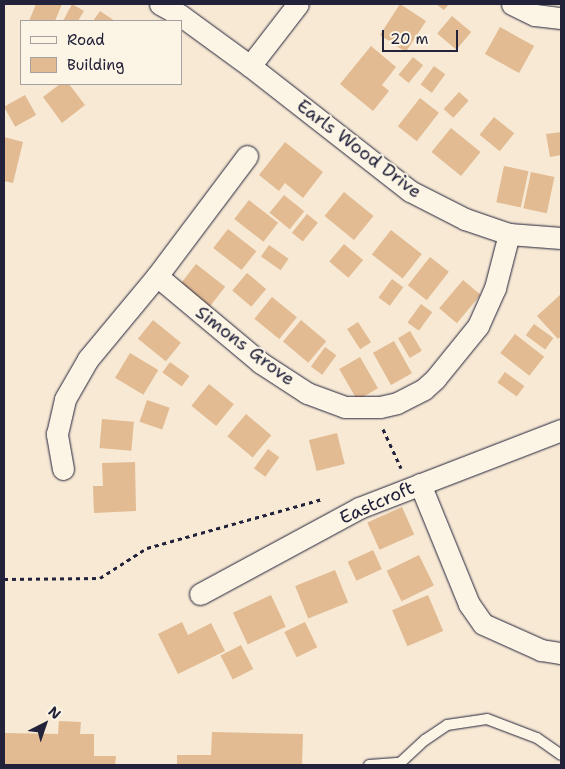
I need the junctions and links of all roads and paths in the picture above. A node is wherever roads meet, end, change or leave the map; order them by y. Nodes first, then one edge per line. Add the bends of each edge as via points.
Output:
1 (160, 4) edge
2 (298, 4) edge
3 (512, 4) edge
4 (561, 18) edge
5 (250, 66) junction
6 (247, 156) dead end
7 (509, 234) junction
8 (561, 238) edge
9 (157, 276) junction
10 (373, 408) junction
11 (561, 430) edge
12 (63, 469) dead end
13 (393, 474) dead end
14 (420, 484) junction
15 (329, 497) dead end
16 (4, 579) edge
17 (200, 594) dead end
18 (561, 653) edge
19 (561, 755) edge
20 (369, 765) edge

1 - 5 street, Earls Wood Drive
2 - 5 street
3 - 4 street via 535,15
5 - 7 street, Earls Wood Drive via 410,191 465,219
6 - 9 street
7 - 8 street, Earls Wood Drive
7 - 10 street, Simons Grove via 495,288 478,326 424,389 397,403
9 - 10 street, Simons Grove via 261,363 307,392 344,407
9 - 12 street via 88,359 65,399 57,434
10 - 13 path via 402,470
11 - 14 street, Eastcroft
14 - 17 street, Eastcroft via 359,508
14 - 18 street via 469,604 483,624 541,650
15 - 16 path via 147,548 100,578
19 - 20 lane via 537,738 487,719 447,725 400,763

